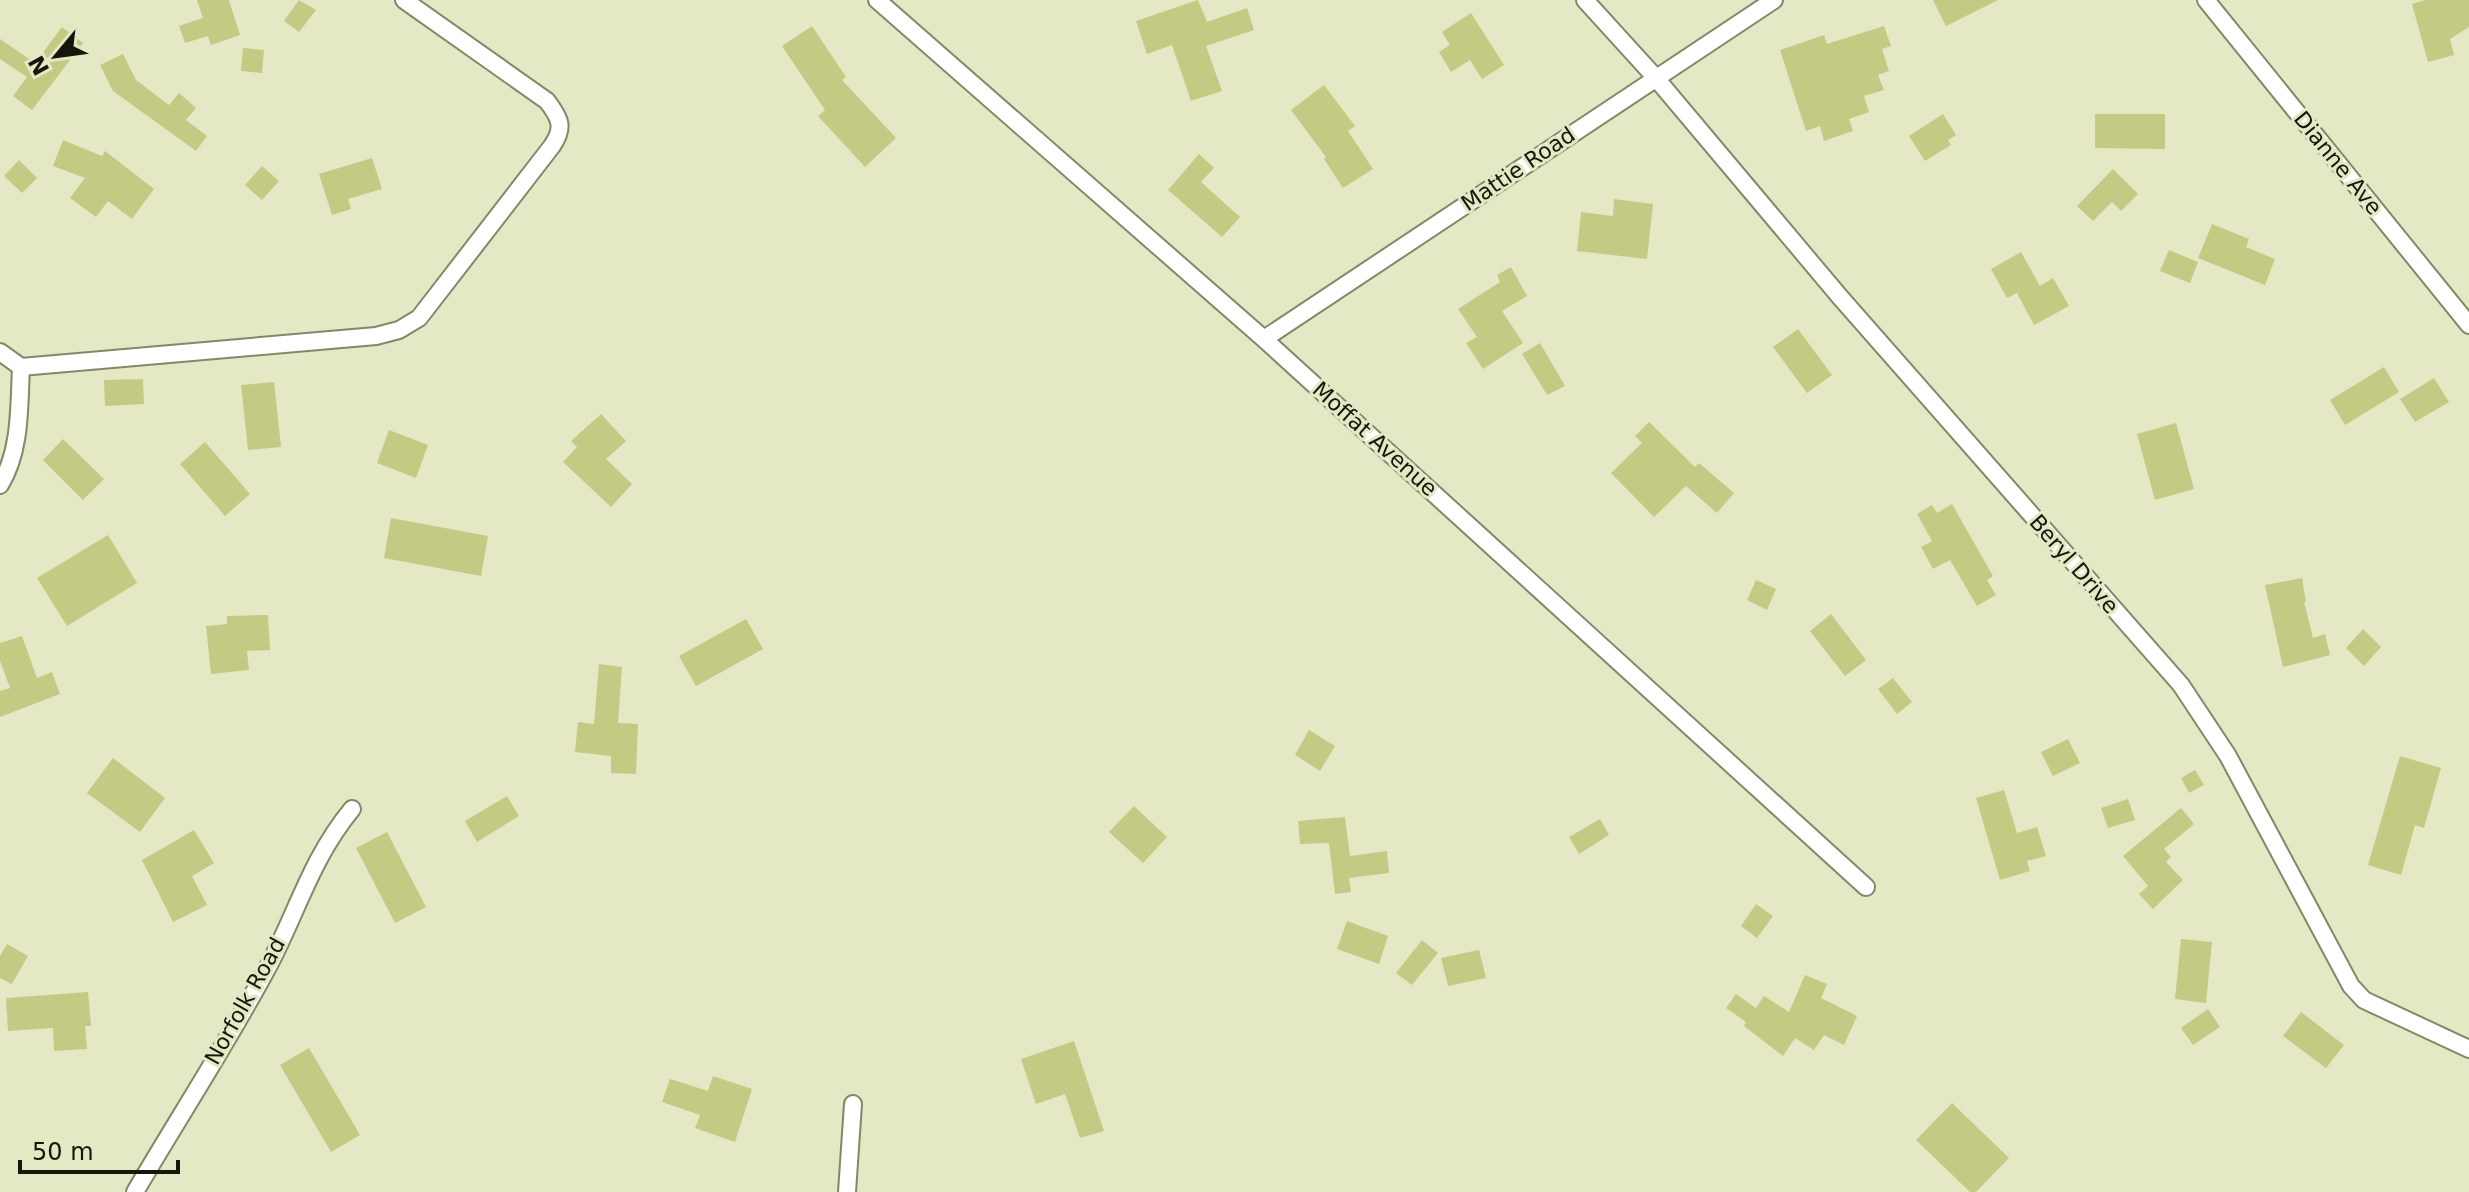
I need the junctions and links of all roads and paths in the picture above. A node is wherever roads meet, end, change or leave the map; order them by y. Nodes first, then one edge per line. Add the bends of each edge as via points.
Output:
1 (404, 0) edge
2 (877, 0) edge
3 (1585, 0) edge
4 (1774, 0) edge
5 (2206, 0) edge
6 (1655, 77) junction
7 (2469, 325) edge
8 (1264, 339) junction
9 (0, 352) edge
10 (21, 367) junction
11 (0, 485) edge
12 (352, 809) dead end
13 (1866, 887) dead end
14 (2469, 1049) edge
15 (853, 1104) dead end
16 (135, 1192) edge
17 (847, 1192) edge

1 - 10 street via 547,101 561,127 552,146 419,318 376,336
2 - 8 street, Moffat Avenue
3 - 6 street, Beryl Drive
4 - 6 street, Mattie Road
5 - 7 street, Dianne Ave
6 - 8 street, Mattie Road
6 - 14 street, Beryl Drive via 1840,297 2181,685 2228,756 2351,986 2364,1000
8 - 13 street, Moffat Avenue
9 - 10 street
10 - 11 street via 19,425 9,470
12 - 16 street, Norfolk Road via 316,861 269,965
15 - 17 street

